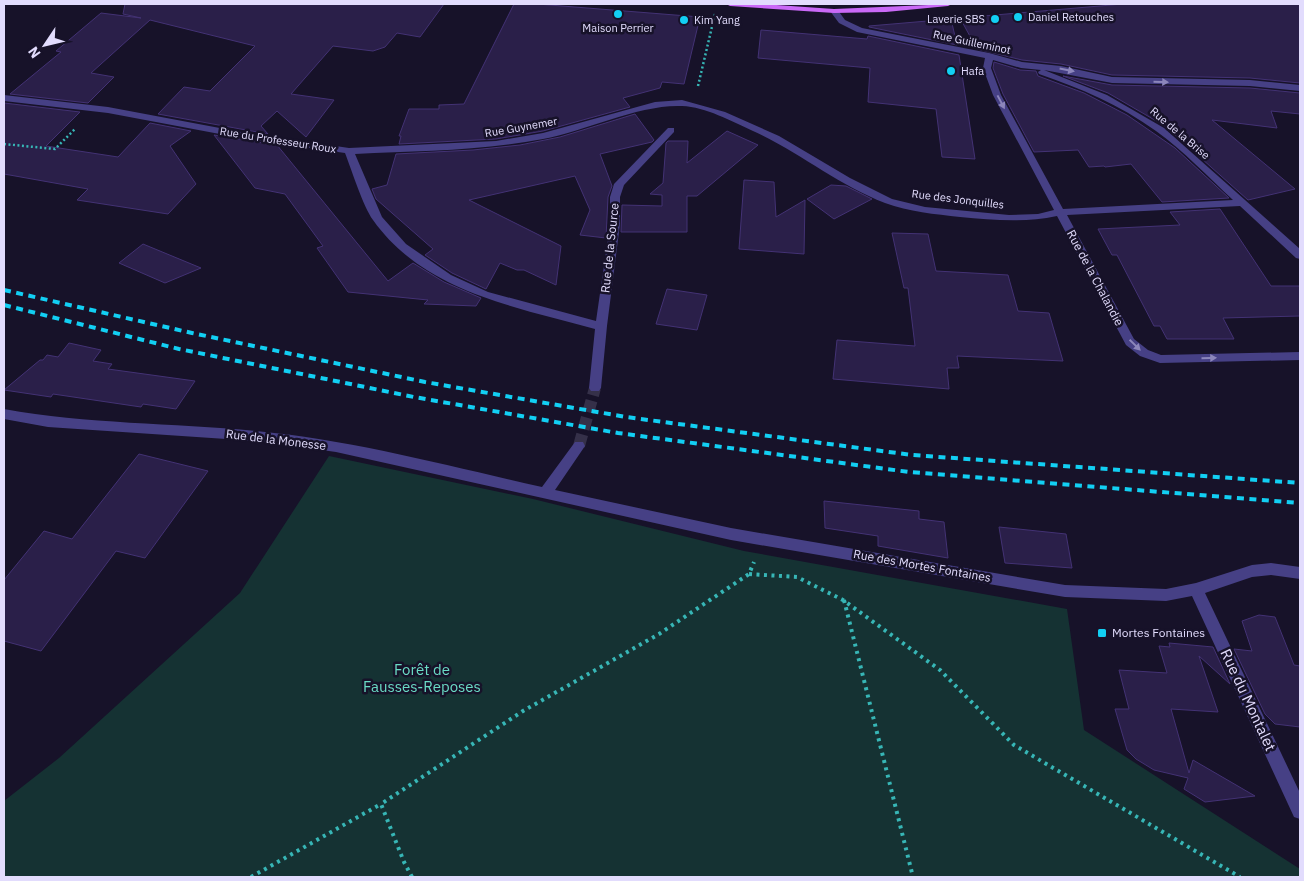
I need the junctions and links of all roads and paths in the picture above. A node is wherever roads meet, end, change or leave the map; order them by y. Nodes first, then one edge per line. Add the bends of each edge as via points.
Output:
1 (730, 4) edge
2 (948, 4) edge
3 (834, 11) junction
4 (715, 13) dead end
5 (989, 56) junction
6 (1021, 65) junction
7 (1112, 80) junction
8 (1300, 88) edge
9 (1097, 92) junction
10 (4, 98) edge
11 (694, 104) junction
12 (671, 130) dead end
13 (71, 133) dead end
14 (4, 144) edge
15 (349, 151) junction
16 (1242, 203) junction
17 (1060, 212) junction
18 (1300, 255) edge
19 (601, 326) junction
20 (1300, 356) edge
21 (595, 388) tunnel mouth
22 (4, 414) edge
23 (579, 446) tunnel mouth
24 (545, 493) junction
25 (731, 534) junction
26 (749, 574) junction
27 (1300, 574) edge
28 (1196, 589) junction
29 (843, 600) junction
30 (381, 804) junction
31 (1300, 811) edge
32 (251, 877) edge
33 (412, 877) edge
34 (913, 877) edge
35 (1240, 877) edge

1 - 3 main road
2 - 3 main road
3 - 5 street, Rue Guilleminot via 846,26
4 - 11 path
5 - 6 street, Rue Guilleminot
5 -> 17 street, Rue de la Chalandie via 987,68 997,95
6 -> 7 street, Rue Guilleminot via 1061,69
6 - 9 street, Rue de la Brise
7 -> 8 street, Rue Guilleminot via 1250,83
7 - 9 street
9 - 16 street, Rue de la Brise via 1161,130
10 - 15 street, Rue du Professeur Roux via 93,109 241,136
11 - 15 street, Rue Guynemer via 655,105 544,136 496,144
11 - 17 street, Rue des Jonquilles via 776,138 846,180 889,201 926,210 1009,218
12 - 19 street, Rue de la Source via 619,184
13 - 14 path via 55,150
15 - 19 street, Rue du Professeur Roux via 377,218 402,246 447,278 485,295
16 - 17 street, Rue des Jonquilles
16 - 18 street, Rue de la Brise
17 -> 20 street, Rue de la Chalandie via 1130,342 1144,353 1160,359
19 - 21 street, Rue de la Source
22 - 24 street, Rue de la Monesse via 48,422 257,436 336,447
23 - 24 street
24 - 25 street, Rue des Mortes Fontaines
25 - 26 path via 755,558
25 - 28 street, Rue des Mortes Fontaines via 1065,591 1166,595
26 - 29 path via 797,577
26 - 30 path via 659,634 523,711
27 - 28 street, Rue des Mortes Fontaines via 1271,569 1252,571
28 - 31 street, Rue du Montalet
29 - 34 path
29 - 35 path via 940,670 1014,746
30 - 32 path
30 - 33 path

